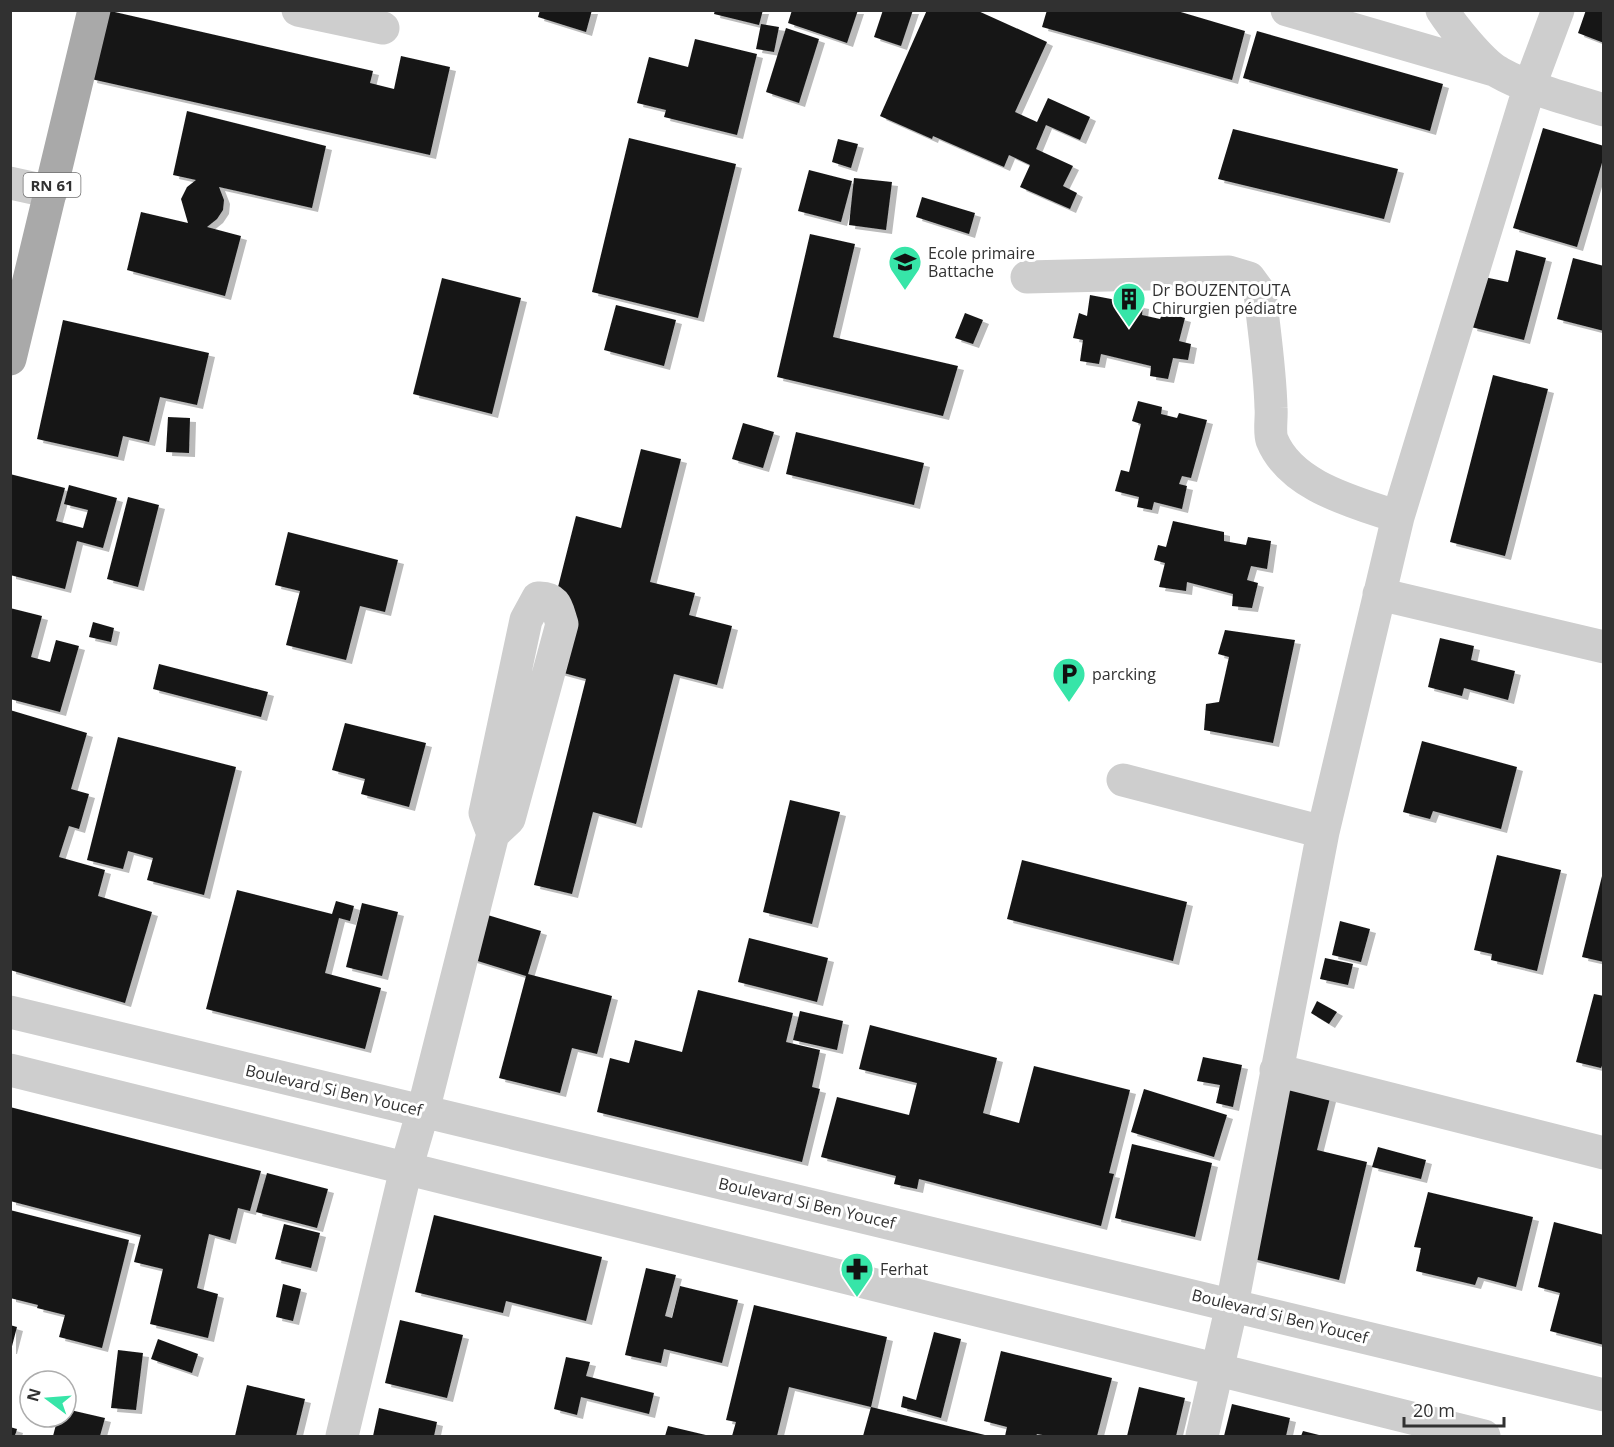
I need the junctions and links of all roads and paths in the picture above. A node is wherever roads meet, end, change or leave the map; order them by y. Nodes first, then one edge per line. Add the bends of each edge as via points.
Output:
1 (94, 10) edge
2 (298, 10) edge
3 (1287, 10) edge
4 (1442, 10) edge
5 (1558, 10) edge
6 (383, 28) dead end
7 (1497, 71) junction
8 (1530, 85) junction
9 (1604, 110) edge
10 (10, 183) edge
11 (51, 192) junction
12 (1027, 278) dead end
13 (10, 359) edge
14 (1398, 517) junction
15 (1379, 594) junction
16 (1604, 647) edge
17 (1123, 780) dead end
18 (1323, 832) junction
19 (493, 834) junction
20 (10, 1012) edge
21 (10, 1070) edge
22 (1276, 1070) junction
23 (423, 1111) junction
24 (1604, 1153) edge
25 (406, 1169) junction
26 (1232, 1305) junction
27 (1217, 1371) junction
28 (1604, 1395) edge
29 (342, 1437) edge
30 (1202, 1437) edge
31 (1484, 1437) edge

1 - 11 main road, RN 61
2 - 6 street
3 - 7 street
4 - 7 street via 1456,31
5 - 8 street
7 - 8 street
8 - 9 street
8 - 14 street
10 - 11 street
11 - 13 main road, RN 61
12 - 14 street via 1229,272 1250,278 1260,293 1272,439 1287,463 1307,480 1332,495
14 - 15 street
15 - 16 street
15 - 18 street
17 - 18 street
18 - 22 street
19 - 19 street via 509,819 562,624 555,603 547,598 538,598 526,620 485,813
19 - 23 street
20 - 23 street, Boulevard Si Ben Youcef
21 - 25 street
22 - 24 street
22 - 26 street
23 - 25 street
23 - 26 street, Boulevard Si Ben Youcef
25 - 27 street
25 - 29 street
26 - 27 street
26 - 28 street, Boulevard Si Ben Youcef
27 - 30 street
27 - 31 street

